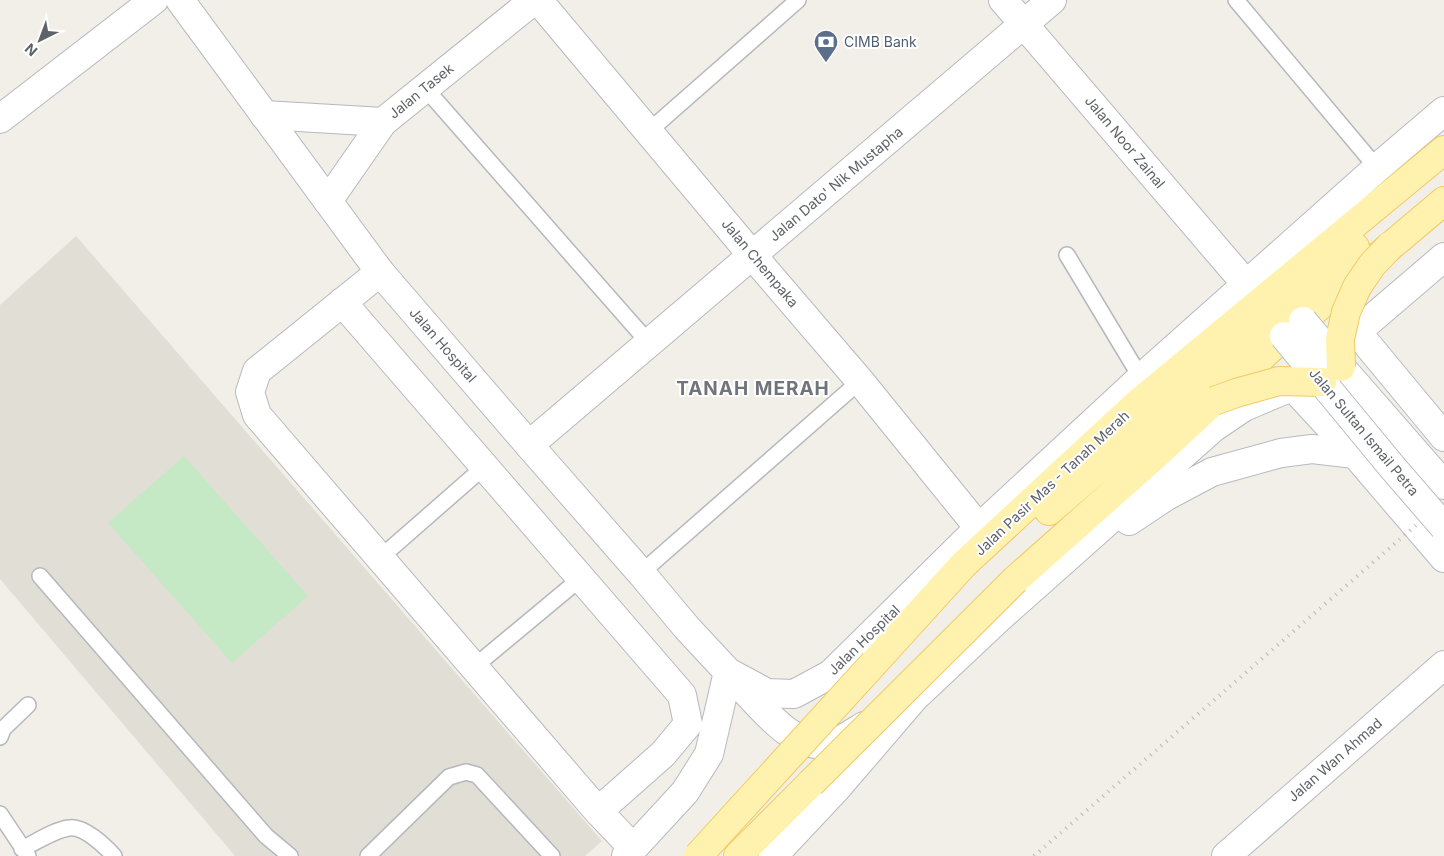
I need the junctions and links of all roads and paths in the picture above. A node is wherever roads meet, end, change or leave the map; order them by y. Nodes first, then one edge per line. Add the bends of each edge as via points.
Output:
1 (154, 0) edge
2 (180, 0) edge
3 (534, 0) edge
4 (538, 0) edge
5 (798, 0) edge
6 (1003, 0) edge
7 (1052, 0) edge
8 (1236, 0) edge
9 (1024, 24) junction
10 (425, 88) junction
11 (1444, 111) edge
12 (264, 114) junction
13 (0, 120) edge
14 (383, 122) junction
15 (649, 131) junction
16 (1444, 150) edge
17 (1377, 168) junction
18 (1444, 170) edge
19 (328, 201) junction
20 (1444, 201) edge
21 (1391, 245) junction
22 (752, 255) junction
23 (1067, 255) dead end
24 (1444, 257) edge
25 (380, 272) junction
26 (1246, 284) junction
27 (342, 302) junction
28 (1291, 326) junction
29 (1357, 332) junction
30 (649, 343) junction
31 (1331, 374) junction
32 (1141, 378) junction
33 (860, 381) junction
34 (1293, 387) junction
35 (1214, 402) junction
36 (1444, 437) edge
37 (529, 445) junction
38 (1355, 454) junction
39 (484, 466) junction
40 (1444, 485) edge
41 (1444, 527) edge
42 (979, 528) junction
43 (380, 558) junction
44 (1444, 558) edge
45 (641, 573) junction
46 (40, 576) dead end
47 (581, 578) junction
48 (922, 610) junction
49 (1444, 665) edge
50 (474, 667) junction
51 (728, 672) junction
52 (915, 697) junction
53 (28, 706) dead end
54 (0, 737) edge
55 (836, 789) junction
56 (598, 810) junction
57 (0, 814) edge
58 (25, 852) edge
59 (629, 852) edge
60 (114, 856) edge
61 (290, 856) edge
62 (368, 856) edge
63 (552, 856) edge
64 (698, 856) edge
65 (738, 856) edge
66 (773, 856) edge
67 (1226, 856) edge

1 - 13 street
2 - 12 street, Jalan Hospital
3 - 10 street, Jalan Tasek
4 - 15 street, Jalan Chempaka
5 - 15 lane
6 - 9 street, Jalan Noor Zainal
7 - 9 street, Jalan Dato' Nik Mustapha
8 - 17 lane
9 - 22 street, Jalan Dato' Nik Mustapha
9 - 26 street, Jalan Noor Zainal
10 - 14 street, Jalan Tasek
10 - 30 lane
11 - 17 street, Jalan Hospital
12 - 14 street
12 - 19 street, Jalan Hospital
14 - 19 street, Jalan Tasek
15 - 22 street, Jalan Chempaka
16 - 48 main road, Jalan Pasir Mas - Tanah Merah via 1138,403 964,564
17 - 26 street, Jalan Hospital
18 - 28 main road via 1300,295 1292,304
19 - 25 street, Jalan Hospital
20 - 21 main road
21 - 28 main road, bridge
21 - 31 main road, bridge via 1357,288 1346,312
22 - 30 street, Jalan Dato' Nik Mustapha
22 - 33 street, Jalan Chempaka
23 - 32 lane
24 - 29 street
25 - 27 street
25 - 37 street, Jalan Hospital
26 - 32 street, Jalan Hospital
27 - 39 street
27 - 43 street via 257,371 250,392 257,415
28 - 31 street, Jalan Sultan Ismail Petra, bridge
28 - 35 main road, bridge
28 - 48 main road via 1271,322 1264,326 978,574
29 - 34 street
29 - 36 street
30 - 37 street, Jalan Dato' Nik Mustapha
31 - 35 main road, bridge via 1279,381
31 - 40 street, Jalan Sultan Ismail Petra
31 - 41 street, Jalan Sultan Ismail Petra, bridge via 1393,468
32 - 42 street, Jalan Hospital
33 - 42 street, Jalan Chempaka
33 - 45 lane
34 - 38 street
34 - 52 street via 1244,407 1214,428 999,618
35 - 65 main road, bridge via 1015,580
37 - 45 street, Jalan Hospital
38 - 44 street
38 - 55 street via 1312,449 1281,453 1212,472 1165,496 1118,529
39 - 43 lane
39 - 47 street
42 - 51 street, Jalan Hospital via 831,674 794,694 767,692
43 - 50 street
45 - 51 street, Jalan Hospital
46 - 61 lane via 266,836
47 - 50 lane
47 - 56 street via 682,695 688,724 663,754
48 - 64 main road, Jalan Pasir Mas - Tanah Merah, bridge
49 - 67 street, Jalan Wan Ahmad
50 - 56 street
51 - 52 street via 781,728 794,737 819,745 834,743
51 - 59 street via 709,754 686,792
52 - 55 street
53 - 54 lane via 3,729
55 - 66 street
56 - 59 street
57 - 58 lane
58 - 60 lane via 70,827 86,832
62 - 63 lane via 449,777 466,772 478,775

